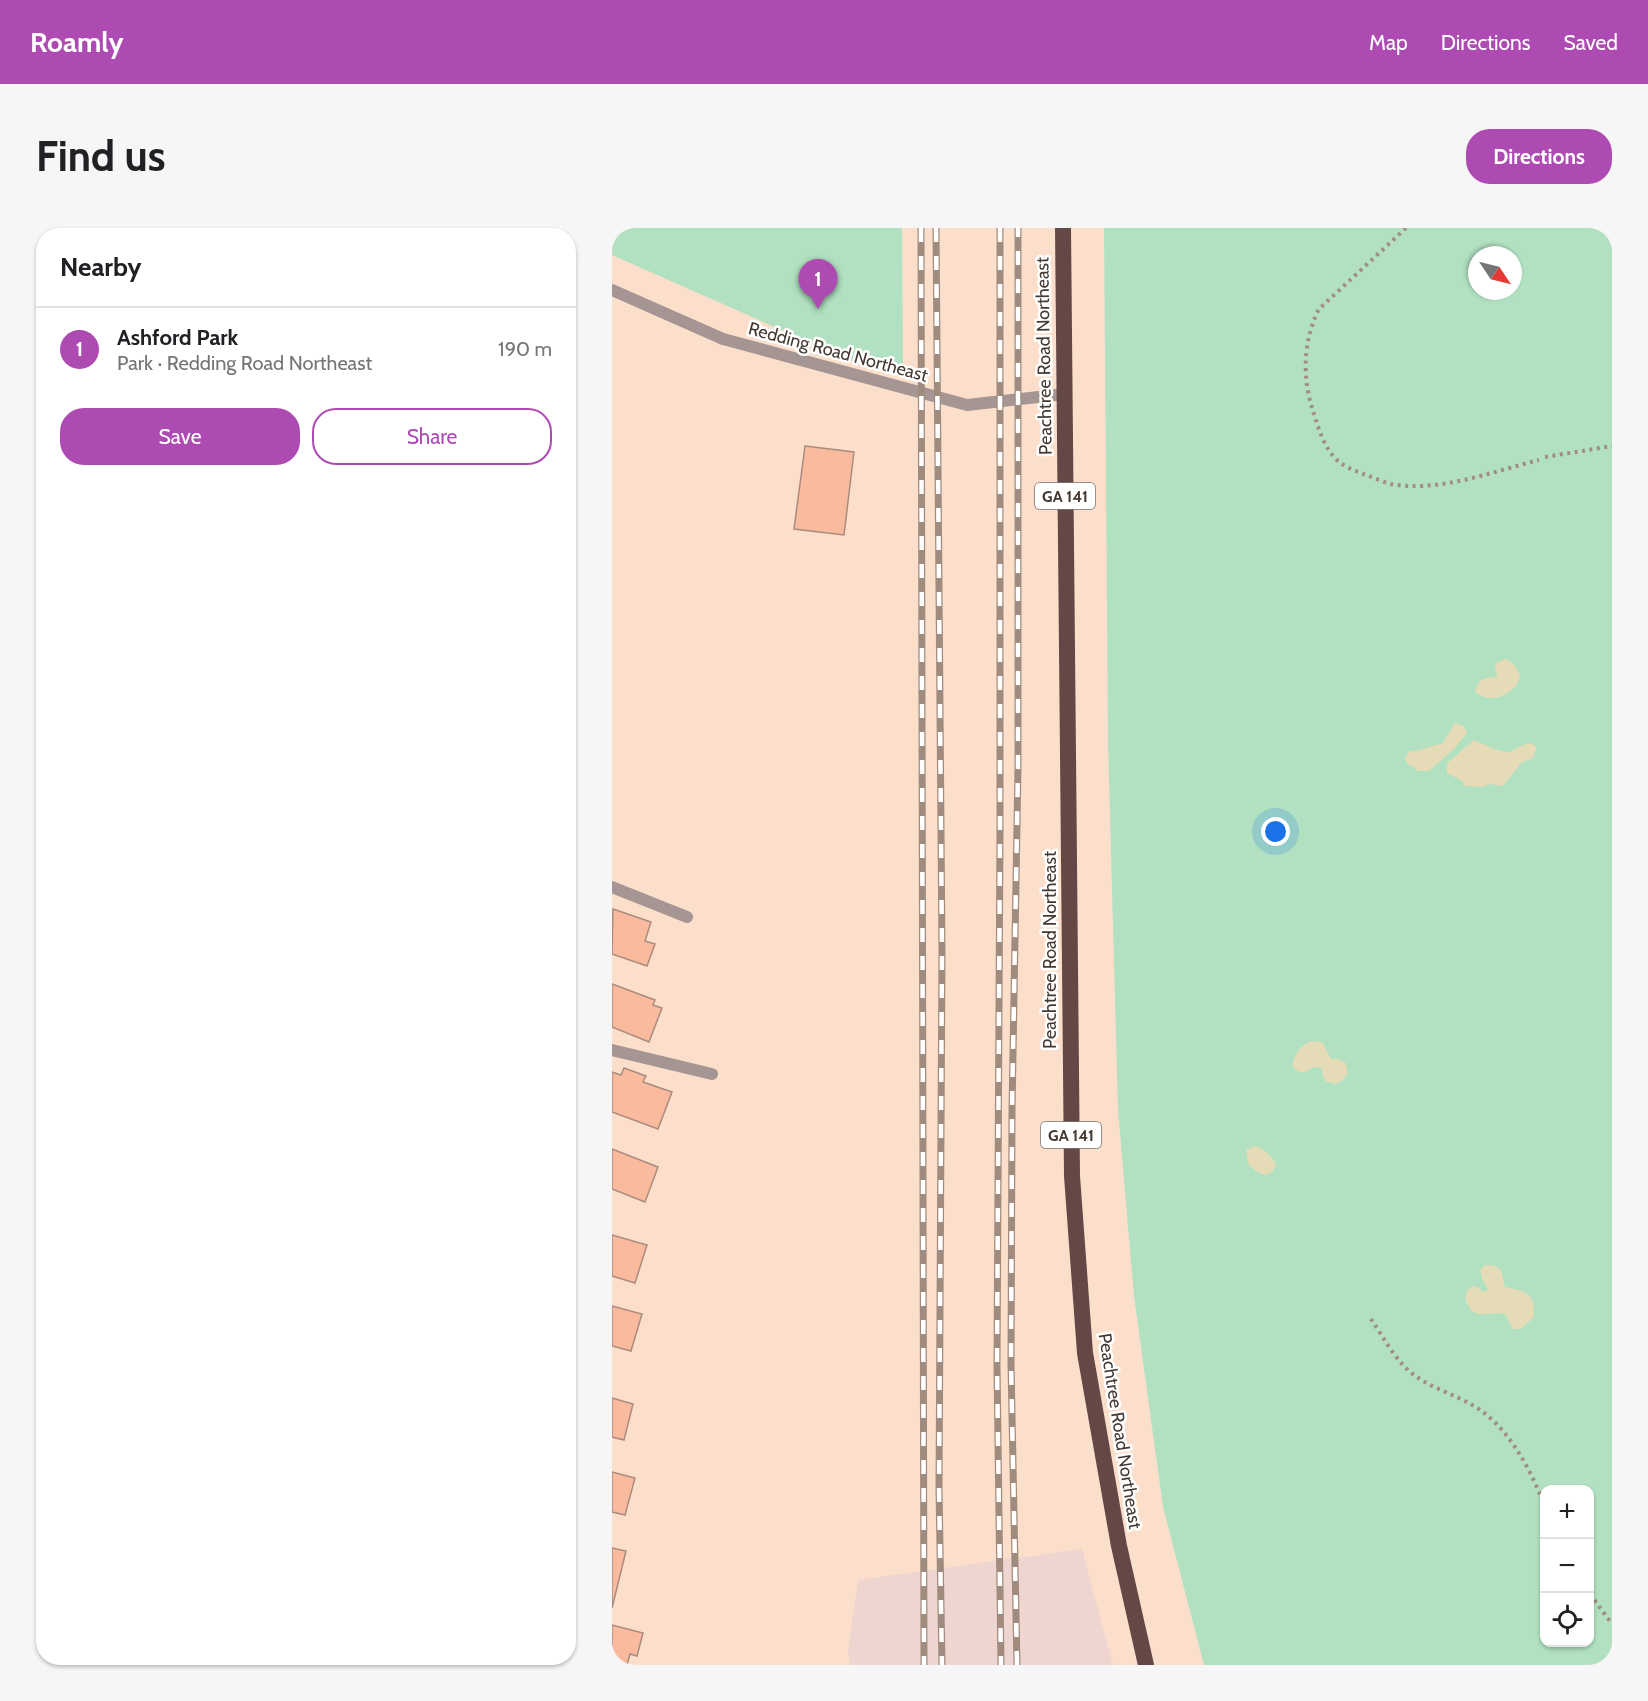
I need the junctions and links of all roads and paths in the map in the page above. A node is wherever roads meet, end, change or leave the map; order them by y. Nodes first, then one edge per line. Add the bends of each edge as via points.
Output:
1 (1063, 228) edge
2 (1406, 228) edge
3 (612, 290) edge
4 (1065, 394) junction
5 (1612, 446) edge
6 (1545, 457) dead end
7 (1539, 460) dead end
8 (612, 887) edge
9 (687, 917) dead end
10 (612, 1050) edge
11 (712, 1074) dead end
12 (1371, 1319) dead end
13 (1540, 1496) edge
14 (1594, 1599) edge
15 (1612, 1624) edge
16 (1146, 1665) edge

1 - 4 highway, Peachtree Road Northeast / GA 141
2 - 7 path via 1319,309 1310,325 1305,359 1309,399 1320,432 1336,459 1390,484 1442,483
3 - 4 street, Redding Road Northeast via 723,339 967,405
4 - 16 highway, Peachtree Road Northeast / GA 141 via 1072,1176 1085,1353 1119,1546
5 - 6 path
8 - 9 street
10 - 11 street
12 - 13 path via 1415,1376 1490,1418 1517,1450
14 - 15 path

